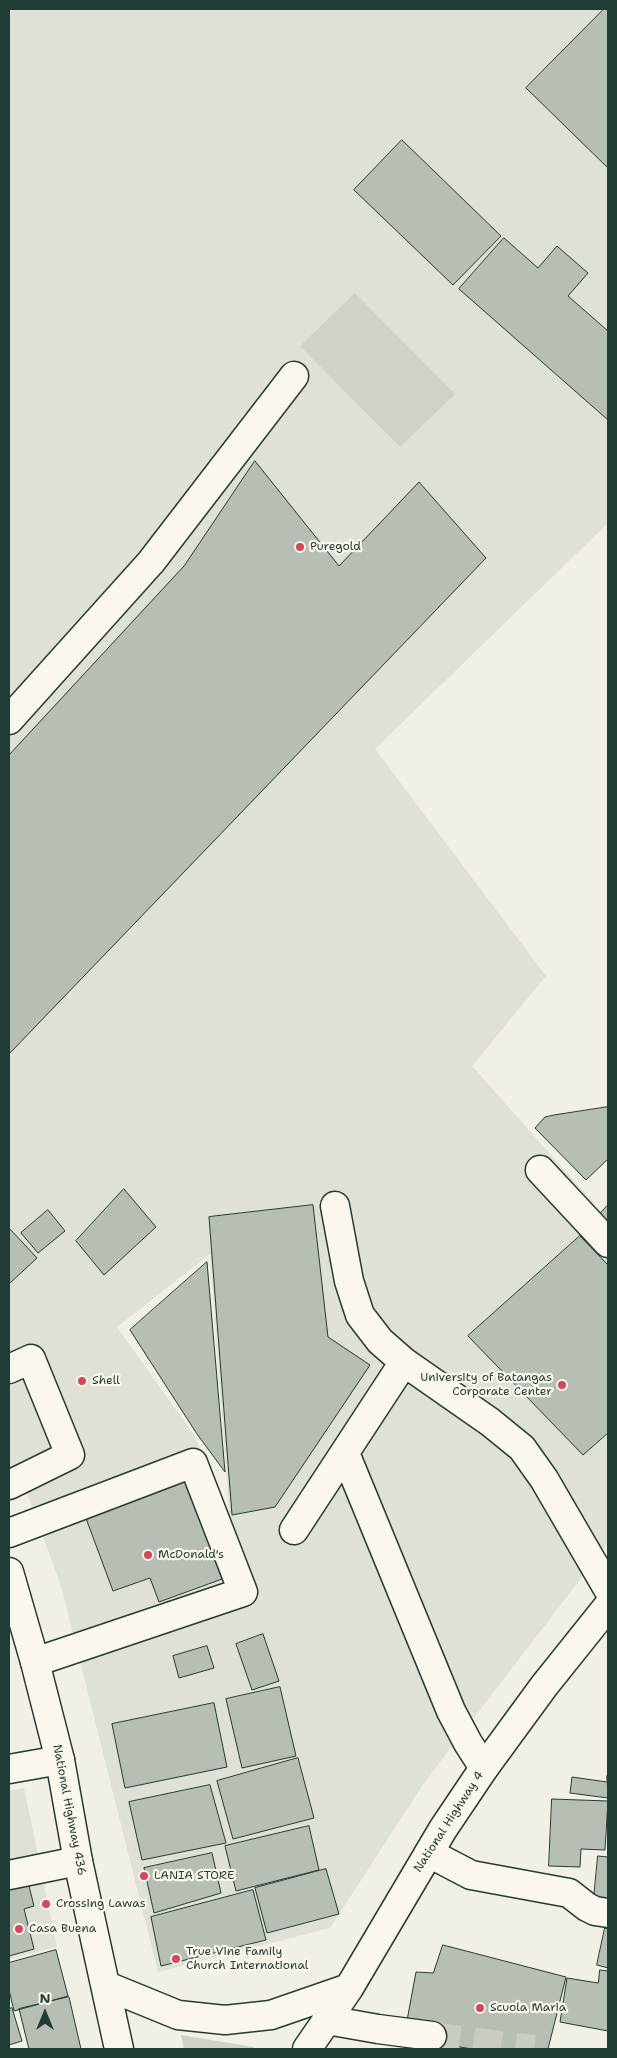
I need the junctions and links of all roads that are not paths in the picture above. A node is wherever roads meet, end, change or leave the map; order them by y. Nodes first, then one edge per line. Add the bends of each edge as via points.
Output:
1 (294, 376) dead end
2 (9, 720) edge
3 (540, 1170) dead end
4 (335, 1206) dead end
5 (608, 1243) edge
6 (404, 1362) junction
7 (9, 1369) edge
8 (345, 1452) junction
9 (9, 1485) edge
10 (294, 1530) dead end
11 (9, 1533) edge
12 (9, 1572) edge
13 (608, 1589) edge
14 (608, 1606) edge
15 (35, 1662) junction
16 (60, 1760) junction
17 (484, 1768) junction
18 (9, 1769) edge
19 (428, 1853) junction
20 (78, 1861) junction
21 (9, 1875) edge
22 (608, 1913) edge
23 (106, 1986) junction
24 (350, 1988) junction
25 (327, 2020) junction
26 (432, 2036) tunnel mouth
27 (119, 2049) edge
28 (307, 2049) edge

1 - 2 main road via 151,562
3 - 5 main road
4 - 6 main road via 349,1281 360,1315 380,1341
6 - 8 main road
6 - 13 main road via 522,1448 544,1479
7 - 9 main road via 31,1359 70,1455
8 - 10 main road
8 - 17 main road via 451,1711
11 - 15 main road via 193,1463 243,1592
12 - 15 main road, National Highway 436
14 - 17 main road, National Highway 4
15 - 16 main road, National Highway 436
16 - 18 main road
16 - 20 main road, National Highway 436
17 - 19 main road, National Highway 4
19 - 22 main road via 471,1875 559,1890 596,1911
19 - 24 main road, National Highway 4
20 - 21 main road
20 - 23 main road, National Highway 436
23 - 24 main road via 178,2015 225,2020 271,2016
23 - 27 main road, National Highway 436
24 - 25 main road, National Highway 4
25 - 26 main road
25 - 28 main road, National Highway 4

